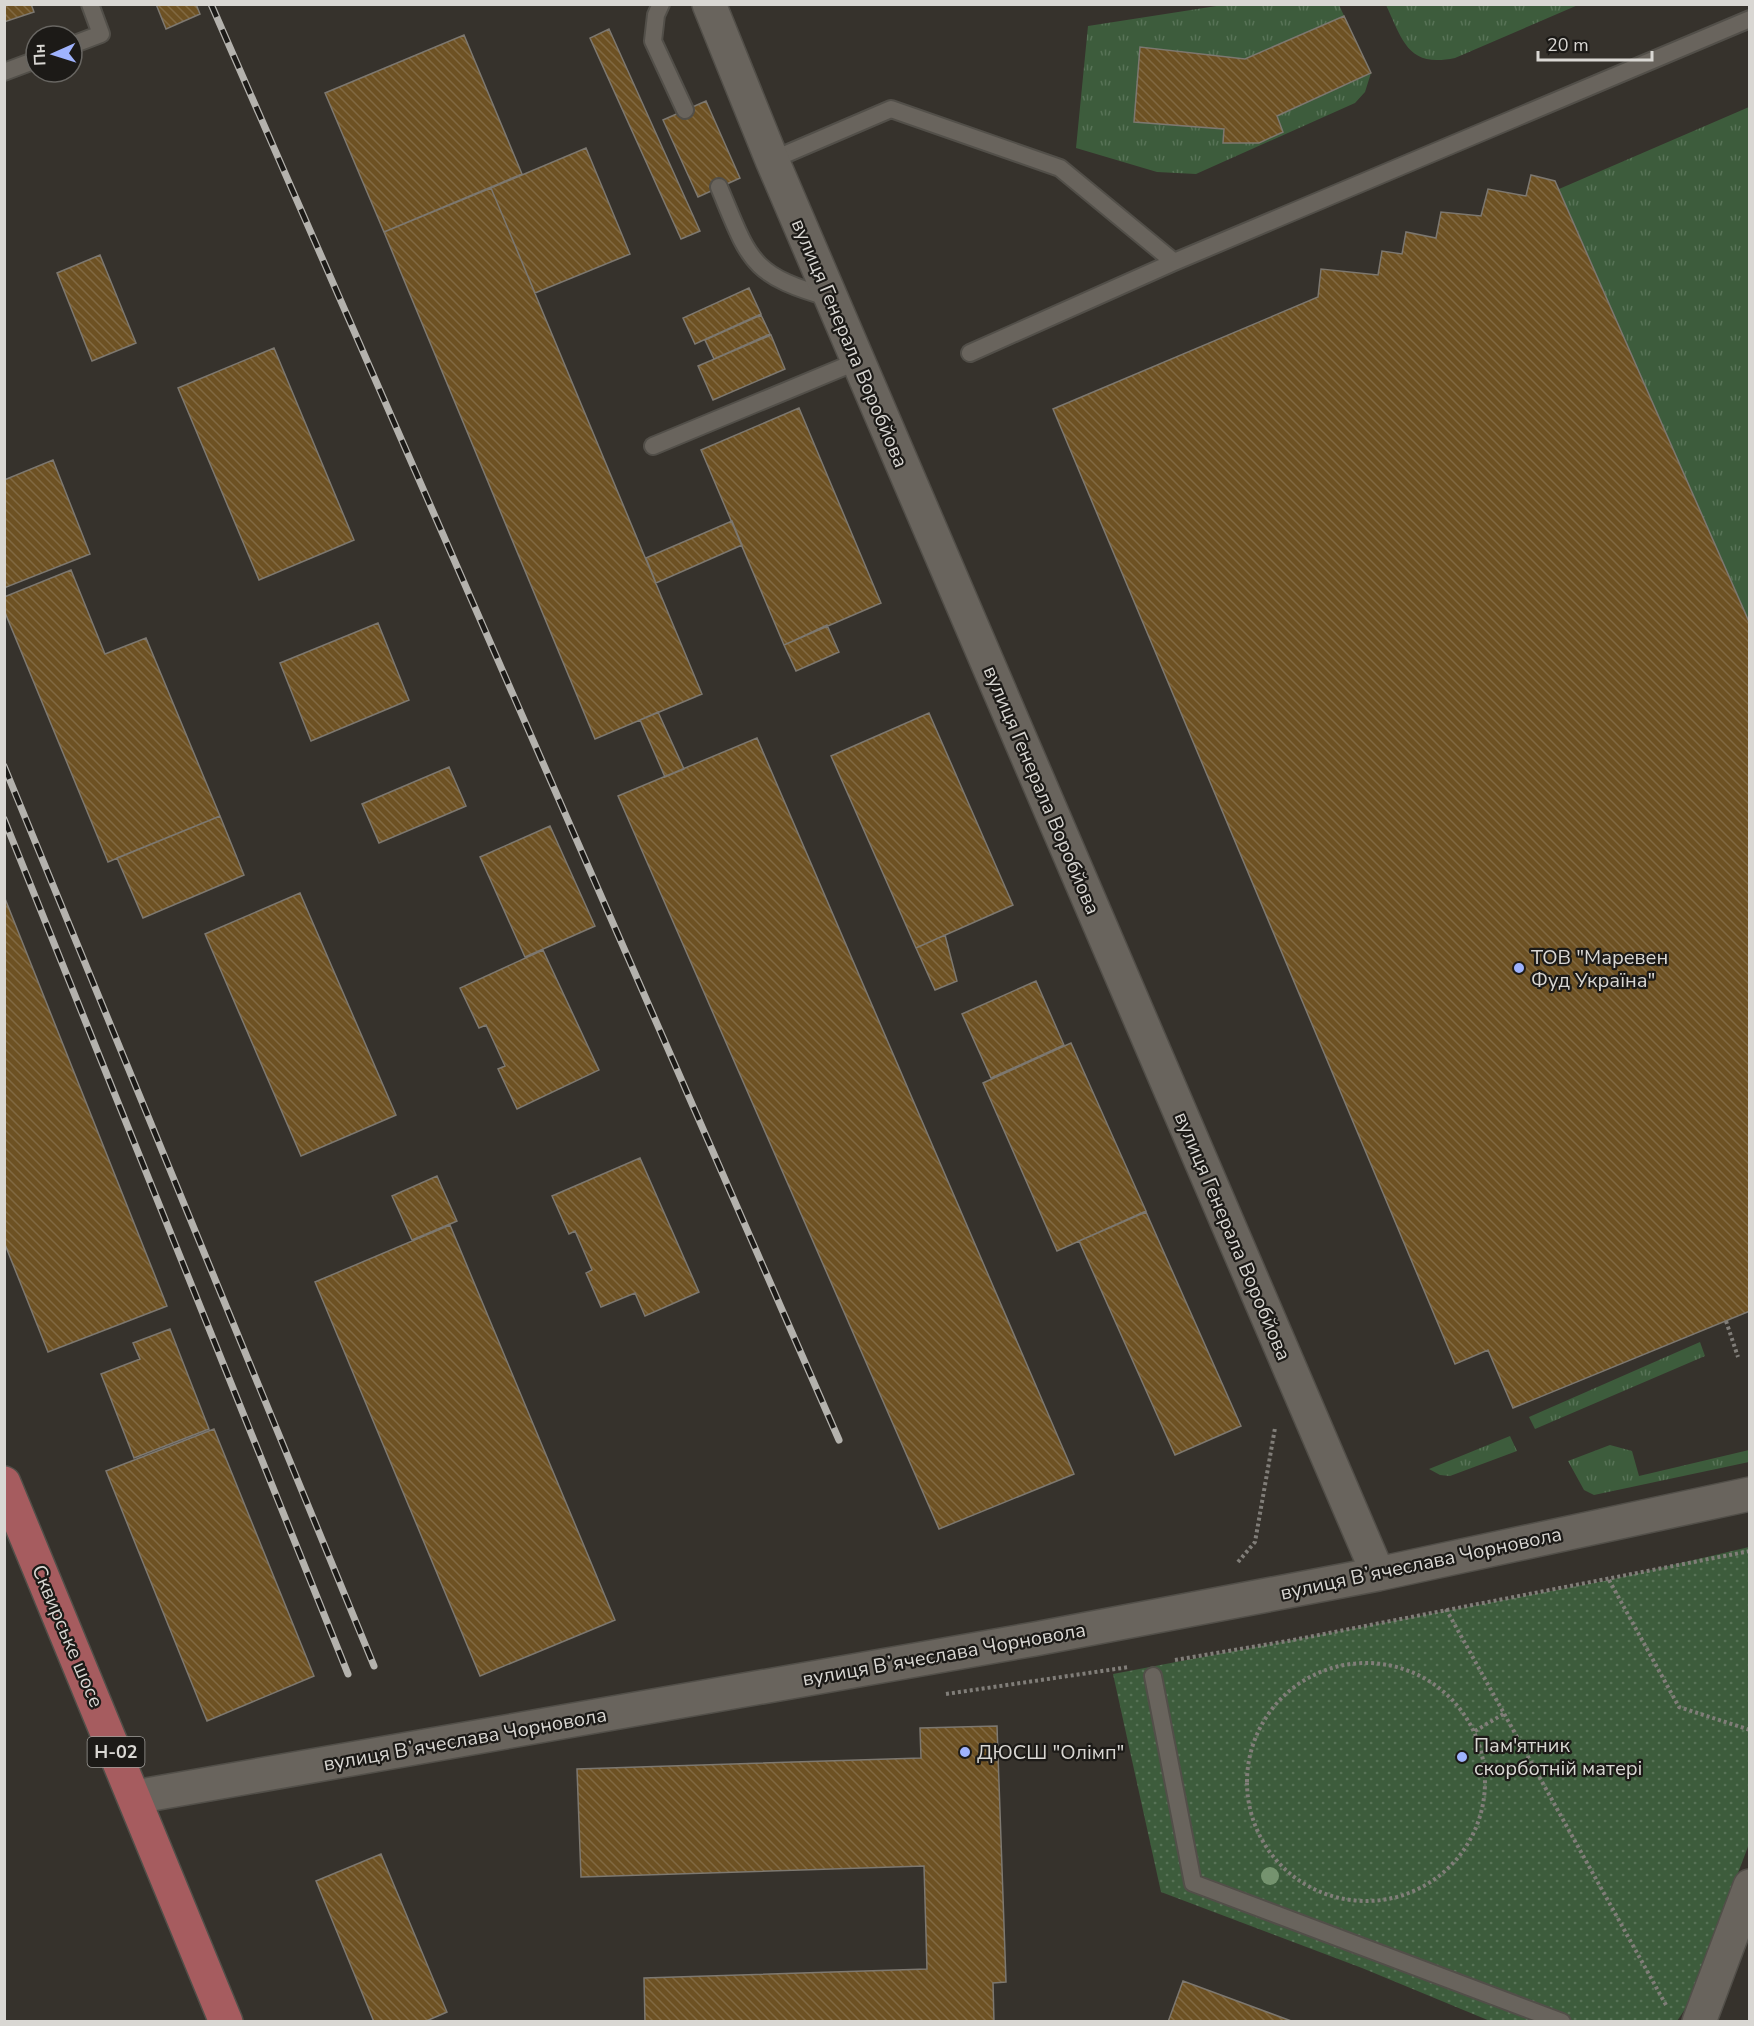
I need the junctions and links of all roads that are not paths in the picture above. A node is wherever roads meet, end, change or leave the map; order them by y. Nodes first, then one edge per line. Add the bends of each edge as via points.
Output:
1 (90, 4) edge
2 (661, 4) edge
3 (709, 4) edge
4 (1749, 19) edge
5 (84, 40) edge
6 (24, 64) edge
7 (4, 72) edge
8 (686, 110) dead end
9 (772, 160) junction
10 (719, 188) dead end
11 (1174, 262) junction
12 (831, 298) junction
13 (970, 353) dead end
14 (858, 361) junction
15 (653, 446) dead end
16 (4, 1483) edge
17 (1749, 1494) edge
18 (1378, 1574) junction
19 (1153, 1676) dead end
20 (135, 1797) junction
21 (1749, 1886) edge
22 (1685, 2017) edge
23 (226, 2022) edge
24 (1562, 2022) edge

1 - 5 lane via 101,34
2 - 8 lane via 653,41
3 - 9 street, вулиця Генерала Воробйова
4 - 11 lane
6 - 7 lane
9 - 11 lane via 891,109 1060,168
9 - 12 street, вулиця Генерала Воробйова
10 - 12 lane via 745,250 765,273 791,287
11 - 13 lane
12 - 14 street, вулиця Генерала Воробйова
14 - 15 lane
14 - 18 street, вулиця Генерала Воробйова
16 - 20 main road, Сквирське шосе / Н-02
17 - 18 street, вулиця Вʼячеслава Чорновола
18 - 20 street, вулиця Вʼячеслава Чорновола via 1035,1639
19 - 24 lane via 1192,1882
20 - 23 main road, Сквирське шосе / Н-02
21 - 22 street

